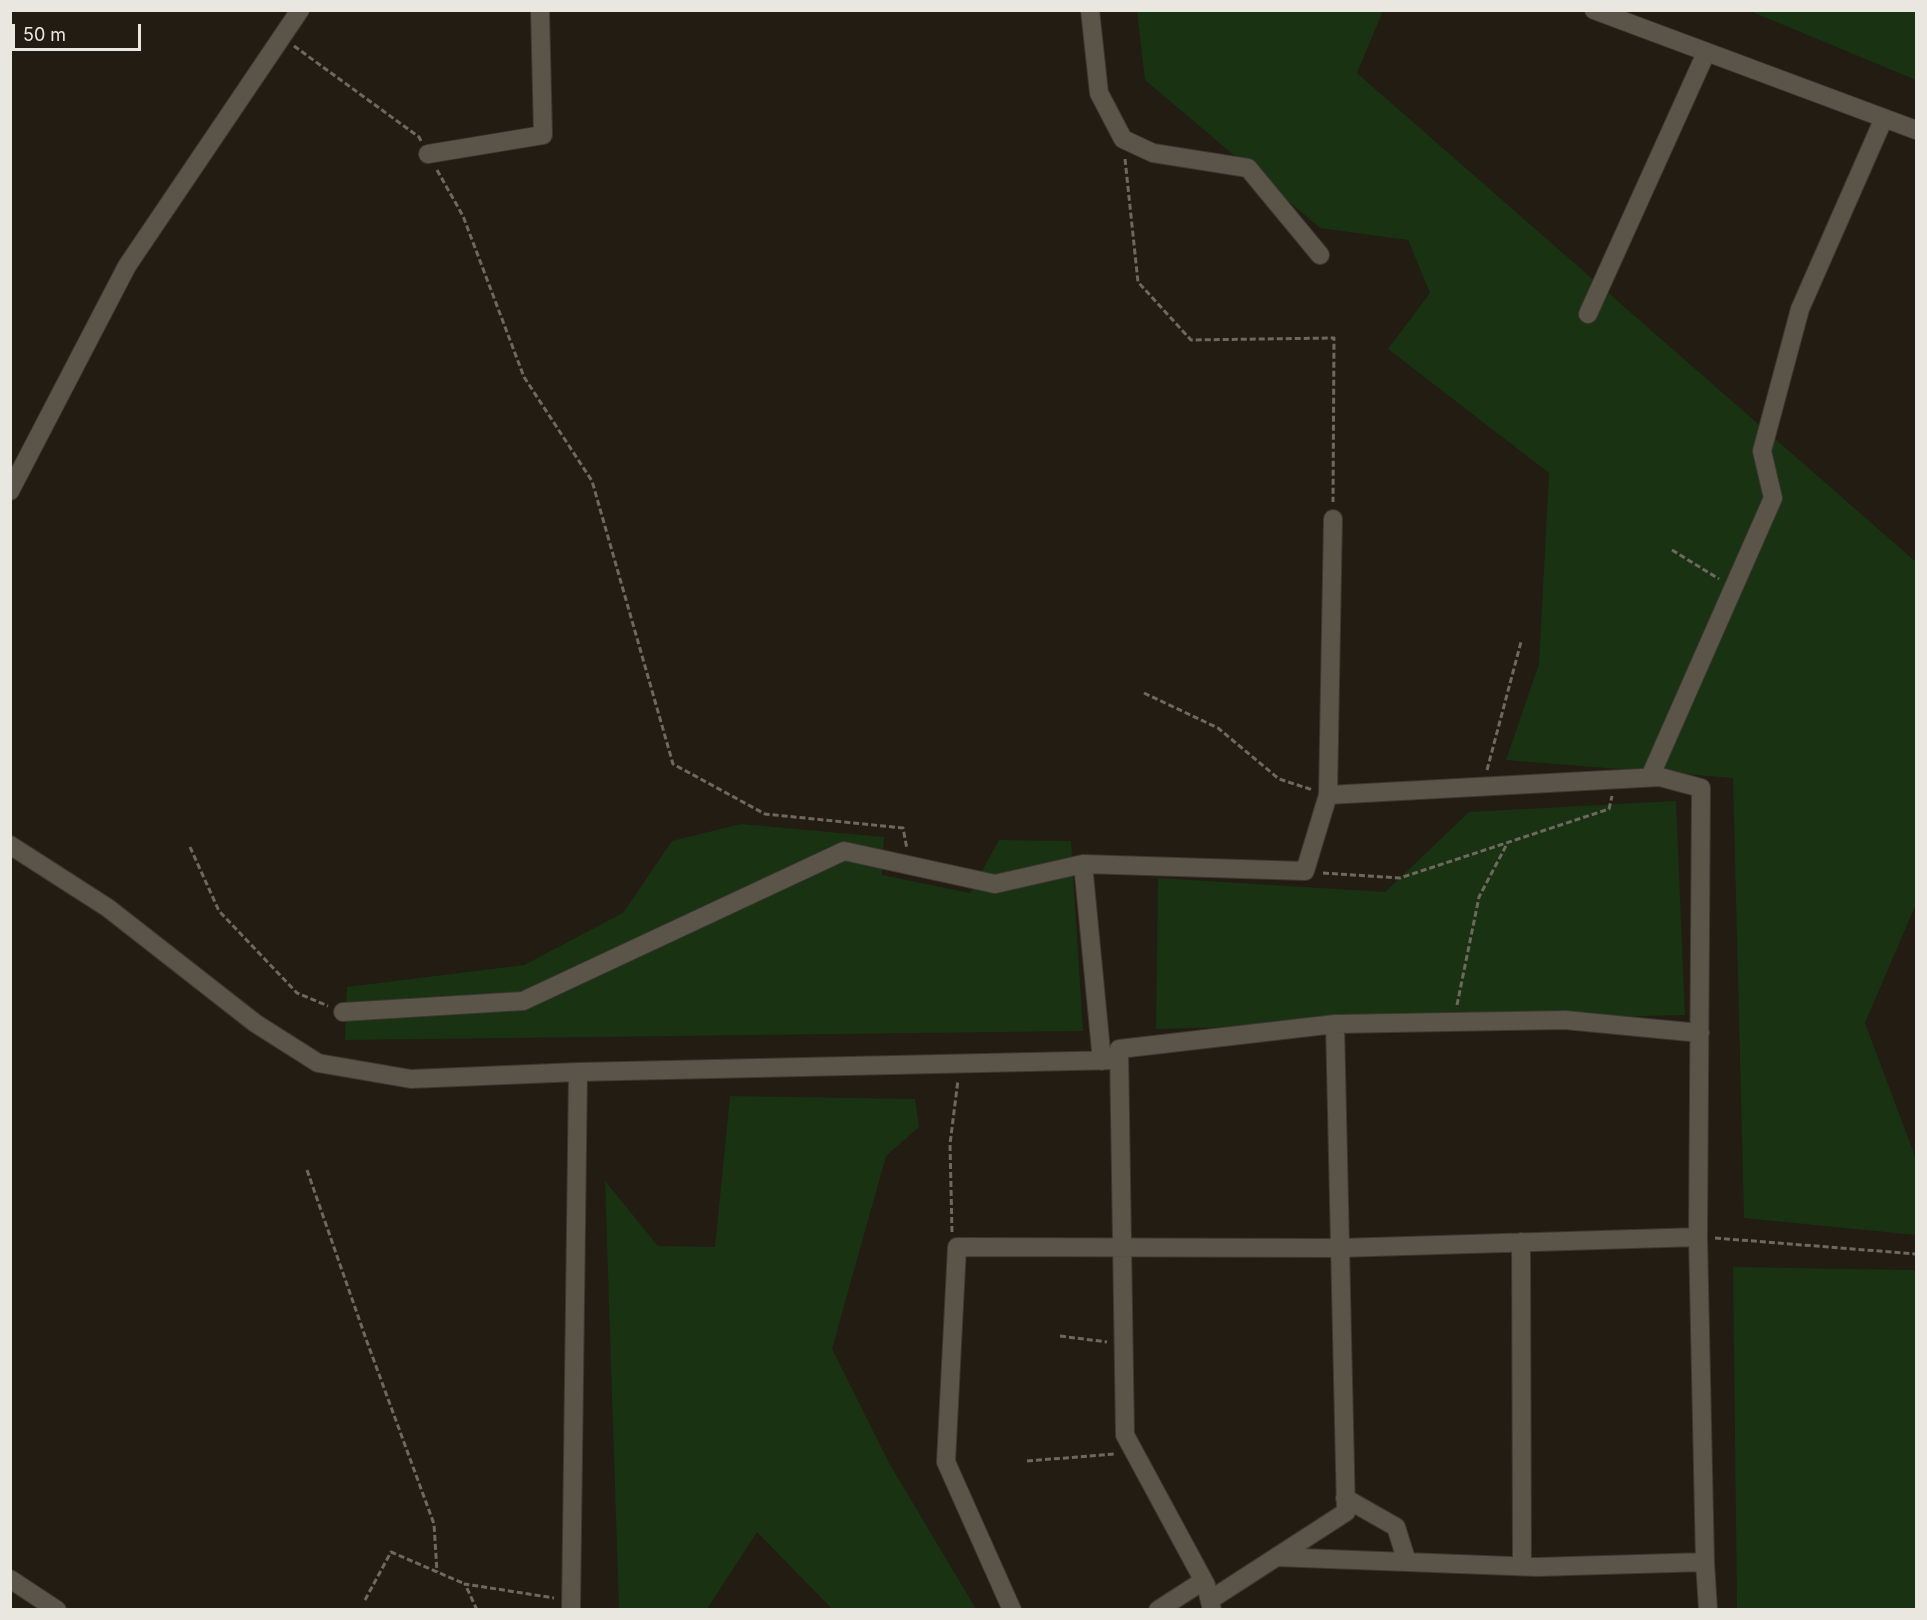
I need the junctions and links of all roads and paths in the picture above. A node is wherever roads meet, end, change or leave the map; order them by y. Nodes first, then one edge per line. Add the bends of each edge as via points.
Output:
1 (300, 10) edge
2 (540, 10) edge
3 (1090, 10) edge
4 (1594, 10) edge
5 (282, 37) junction
6 (1706, 53) junction
7 (1884, 118) junction
8 (1917, 130) edge
9 (1123, 139) junction
10 (428, 153) junction
11 (1320, 255) dead end
12 (1588, 314) dead end
13 (10, 491) edge
14 (1333, 519) joint
15 (1671, 550) dead end
16 (1733, 588) junction
17 (1521, 642) dead end
18 (1144, 693) dead end
19 (1650, 777) junction
20 (1616, 779) junction
21 (1482, 786) junction
22 (1328, 795) junction
23 (1508, 842) junction
24 (10, 845) edge
25 (190, 847) dead end
26 (1083, 864) junction
27 (910, 866) junction
28 (1305, 871) junction
29 (343, 1012) joint
30 (1454, 1022) junction
31 (1335, 1024) junction
32 (1700, 1032) junction
33 (1110, 1061) junction
34 (960, 1064) junction
35 (578, 1072) junction
36 (307, 1170) dead end
37 (1698, 1237) junction
38 (1521, 1242) junction
39 (957, 1247) junction
40 (1122, 1248) junction
41 (1340, 1248) junction
42 (1917, 1254) edge
43 (1060, 1336) dead end
44 (1124, 1343) junction
45 (1135, 1452) junction
46 (1027, 1461) dead end
47 (1345, 1498) junction
48 (1276, 1557) junction
49 (1407, 1562) junction
50 (1705, 1562) junction
51 (1522, 1566) junction
52 (437, 1572) junction
53 (10, 1579) edge
54 (1203, 1581) junction
55 (465, 1584) junction
56 (365, 1600) dead end
57 (571, 1605) edge
58 (1211, 1605) edge
59 (44, 1606) edge
60 (477, 1610) edge
61 (1012, 1610) edge
62 (1158, 1610) edge
63 (1708, 1610) edge

1 - 5 street
2 - 10 street via 543,135
3 - 9 street via 1099,93
4 - 6 street
5 - 10 path via 419,137
5 - 13 street via 127,266
6 - 7 street
6 - 12 street
7 - 8 street
7 - 16 street via 1800,309 1762,451 1773,498
9 - 11 street via 1153,153 1248,168
9 - 14 path via 1138,282 1191,340 1334,338
10 - 27 path via 463,216 524,377 592,481 673,764 765,814 903,828
14 - 22 street
15 - 16 path
16 - 19 street
17 - 21 path
18 - 22 path via 1218,728 1279,779
19 - 20 street
19 - 32 street via 1701,788
20 - 21 street
20 - 23 path via 1609,809
21 - 22 street
22 - 28 street
23 - 28 path via 1400,878
23 - 30 path via 1479,897
24 - 35 street via 108,908 255,1023 318,1063 411,1079
25 - 29 path via 219,911 297,993
26 - 27 street via 995,884
26 - 28 street
26 - 33 street
27 - 29 street via 844,851 523,1001
30 - 31 street
30 - 32 street via 1565,1020
31 - 33 street via 1119,1049
31 - 41 street
32 - 37 street
33 - 34 street
33 - 40 street
34 - 35 street
34 - 39 path via 950,1144 952,1235
35 - 57 street
36 - 52 path via 434,1524
37 - 38 street
37 - 42 path
37 - 50 street
38 - 41 street
38 - 51 street
39 - 40 street
39 - 61 street via 946,1462
40 - 41 street
40 - 44 street
41 - 47 street
43 - 44 path
44 - 45 street via 1125,1434
45 - 46 path
45 - 54 street
47 - 48 street via 1346,1512
47 - 49 street via 1396,1527
48 - 49 street
48 - 58 street
49 - 51 street
50 - 51 street
50 - 63 street
52 - 55 path
52 - 56 path via 391,1552
53 - 59 street
54 - 58 street
54 - 62 street
55 - 57 path
55 - 60 path

